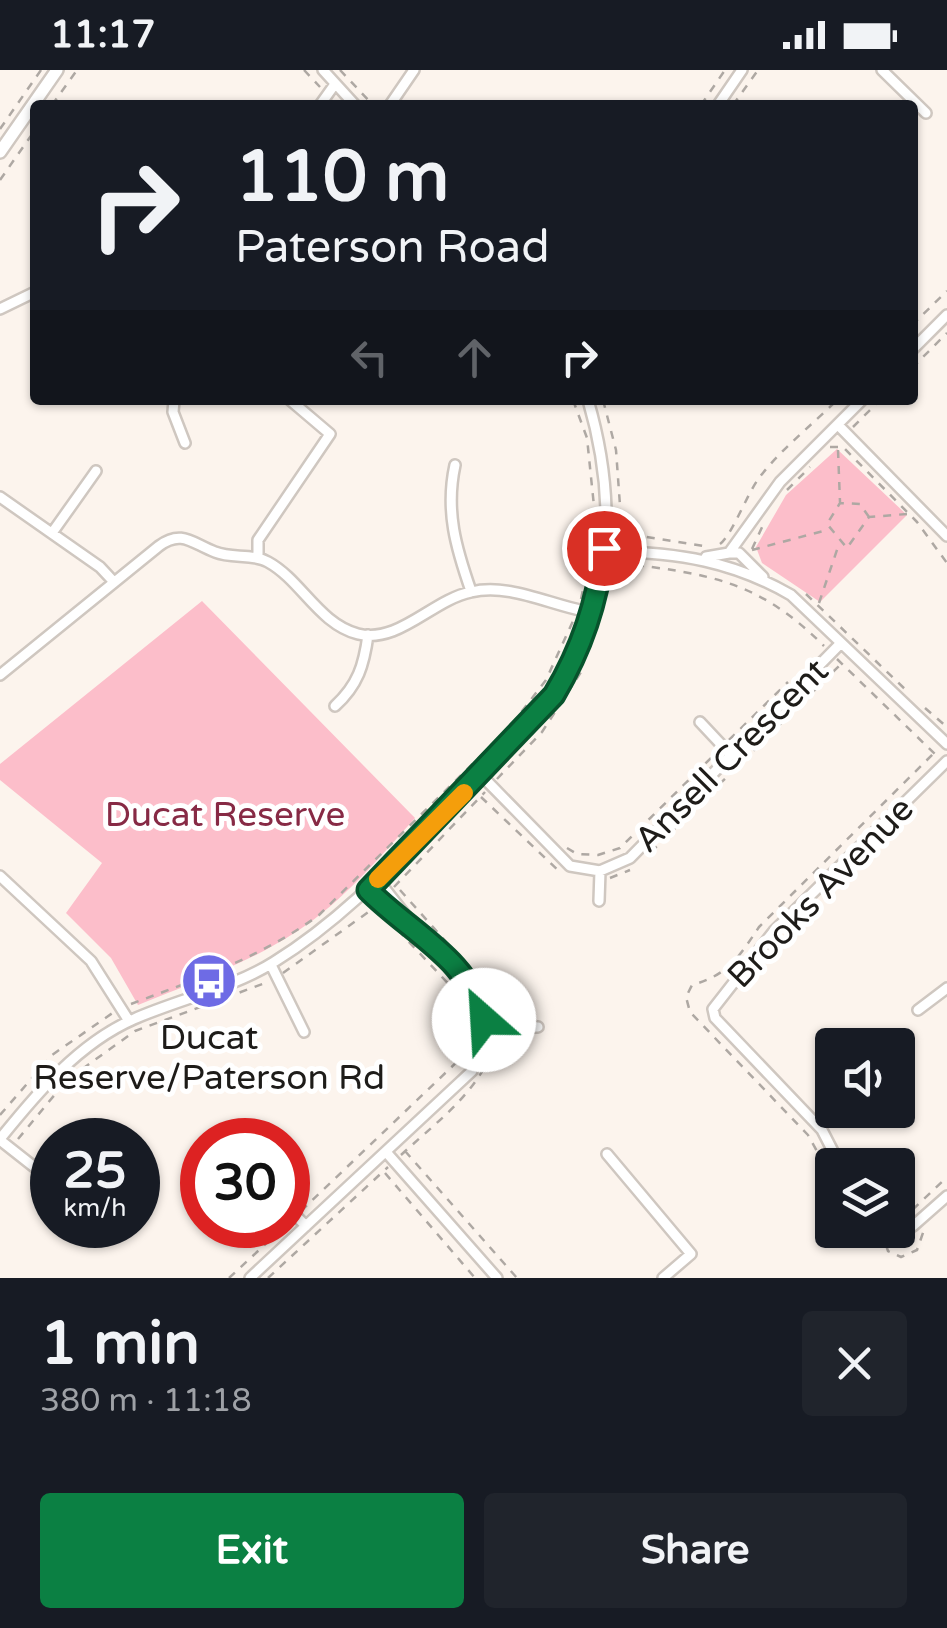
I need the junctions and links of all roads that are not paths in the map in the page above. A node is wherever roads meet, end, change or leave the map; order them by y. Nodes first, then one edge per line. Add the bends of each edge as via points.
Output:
1 (57, 70) edge
2 (323, 70) edge
3 (414, 70) edge
4 (742, 70) edge
5 (882, 70) edge
6 (335, 84) junction
7 (36, 100) edge
8 (324, 100) edge
9 (350, 100) edge
10 (393, 100) edge
11 (721, 100) edge
12 (913, 100) edge
13 (918, 105) edge
14 (30, 109) edge
15 (926, 113) dead end
16 (0, 152) edge
17 (30, 294) edge
18 (0, 309) edge
19 (947, 315) edge
20 (918, 344) edge
21 (174, 405) edge
22 (296, 405) edge
23 (590, 405) edge
24 (857, 405) edge
25 (838, 425) junction
26 (185, 443) dead end
27 (455, 465) dead end
28 (96, 471) dead end
29 (0, 498) edge
30 (751, 521) junction
31 (52, 533) junction
32 (947, 536) edge
33 (604, 548) junction
34 (728, 553) junction
35 (746, 555) junction
36 (695, 557) junction
37 (258, 558) junction
38 (732, 568) junction
39 (114, 582) junction
40 (777, 588) junction
41 (472, 591) junction
42 (590, 617) junction
43 (368, 635) junction
44 (840, 644) junction
45 (0, 675) edge
46 (335, 706) dead end
47 (700, 722) dead end
48 (947, 744) edge
49 (731, 755) junction
50 (946, 763) edge
51 (481, 775) junction
52 (0, 876) edge
53 (600, 876) junction
54 (378, 880) junction
55 (368, 890) junction
56 (599, 901) dead end
57 (414, 928) junction
58 (271, 965) junction
59 (947, 988) edge
60 (918, 1010) dead end
61 (130, 1021) junction
62 (485, 1028) junction
63 (538, 1028) dead end
64 (304, 1032) dead end
65 (0, 1139) edge
66 (831, 1148) edge
67 (386, 1152) junction
68 (607, 1154) dead end
69 (30, 1164) edge
70 (947, 1196) edge
71 (310, 1222) edge
72 (915, 1224) edge
73 (282, 1248) edge
74 (490, 1269) junction
75 (250, 1278) edge
76 (477, 1278) edge
77 (498, 1278) edge
78 (662, 1278) edge

1 - 7 street
2 - 6 street
3 - 10 street
4 - 11 street
5 - 12 street
6 - 8 street
6 - 9 street
13 - 15 street
14 - 16 street
17 - 18 street
19 - 20 street
21 - 26 street
22 - 37 street via 330,434 265,532
23 - 33 street via 609,510
24 - 25 street
25 - 30 street
25 - 32 street
27 - 41 street via 452,531
28 - 31 street
29 - 31 street
30 - 34 street
30 - 35 street
31 - 39 street
33 - 36 street
33 - 42 street
34 - 35 street
34 - 36 street
34 - 38 street
35 - 38 street
35 - 40 street
36 - 38 street
37 - 39 street via 176,537
37 - 43 street via 337,624
38 - 40 street
39 - 45 street
40 - 44 street
41 - 42 street via 507,591
41 - 43 street via 406,626
42 - 51 street via 554,695
43 - 46 street via 363,668
44 - 48 street
44 - 49 street, Ansell Crescent
47 - 49 street
49 - 53 street, Ansell Crescent via 630,858
50 - 66 street, Brooks Avenue via 774,930 713,1010
51 - 53 street, Ansell Crescent via 570,866
51 - 54 street
52 - 61 street via 91,961
53 - 56 street
54 - 55 street
54 - 57 street via 392,889
55 - 57 street
55 - 58 street
57 - 62 street via 473,986
58 - 61 street
58 - 64 street
59 - 60 street
61 - 65 street via 42,1088
62 - 63 street
62 - 67 street via 472,1071
65 - 69 street
67 - 71 street
67 - 74 street
68 - 78 street via 690,1254
70 - 72 street
73 - 75 street
74 - 76 street
74 - 77 street

